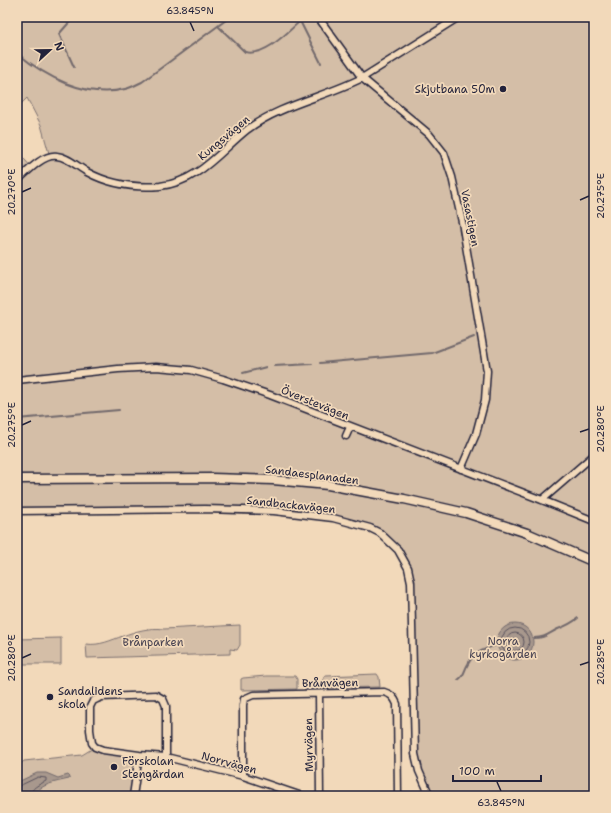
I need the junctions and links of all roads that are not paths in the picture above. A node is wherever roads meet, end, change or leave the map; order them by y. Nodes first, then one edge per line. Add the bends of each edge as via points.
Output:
1 (318, 17) edge
2 (459, 17) edge
3 (362, 78) junction
4 (17, 181) edge
5 (17, 380) edge
6 (350, 427) junction
7 (346, 436) dead end
8 (594, 455) edge
9 (461, 469) junction
10 (17, 479) edge
11 (542, 500) junction
12 (17, 511) edge
13 (594, 521) edge
14 (594, 562) edge
15 (319, 694) junction
16 (139, 756) junction
17 (166, 757) junction
18 (243, 776) junction
19 (133, 796) edge
20 (300, 796) edge
21 (320, 796) edge
22 (398, 796) edge
23 (430, 796) edge

1 - 3 street, Vasastigen
2 - 3 street, Kungsvägen
3 - 4 street, Kungsvägen via 264,119 248,129 204,169 184,180 160,186 121,185 96,177 67,159 57,156 39,161
3 - 9 street, Vasastigen via 429,134 444,153 452,177 487,371 485,400 476,434
5 - 6 street, Överstevägen via 118,368 156,367 191,370 270,395
6 - 7 street
6 - 9 street, Överstevägen
8 - 11 street
9 - 11 street, Överstevägen
10 - 14 main road, Sandaesplanaden via 212,478 328,485 466,513 527,533
11 - 13 street, Överstevägen
12 - 23 street, Sandbackavägen via 274,511 333,518 380,533 398,550 408,568 411,582 415,754
15 - 18 street, Brånvägen via 253,695 244,699
15 - 21 street, Myrvägen
15 - 22 street, Brånvägen via 384,692 394,698 397,704
16 - 17 street, Norrvägen
16 - 17 street, Norrvägen via 95,747 90,730 90,707 93,701 102,697 156,696 162,699 166,706
16 - 19 street
17 - 18 street, Norrvägen
18 - 20 street, Norrvägen

